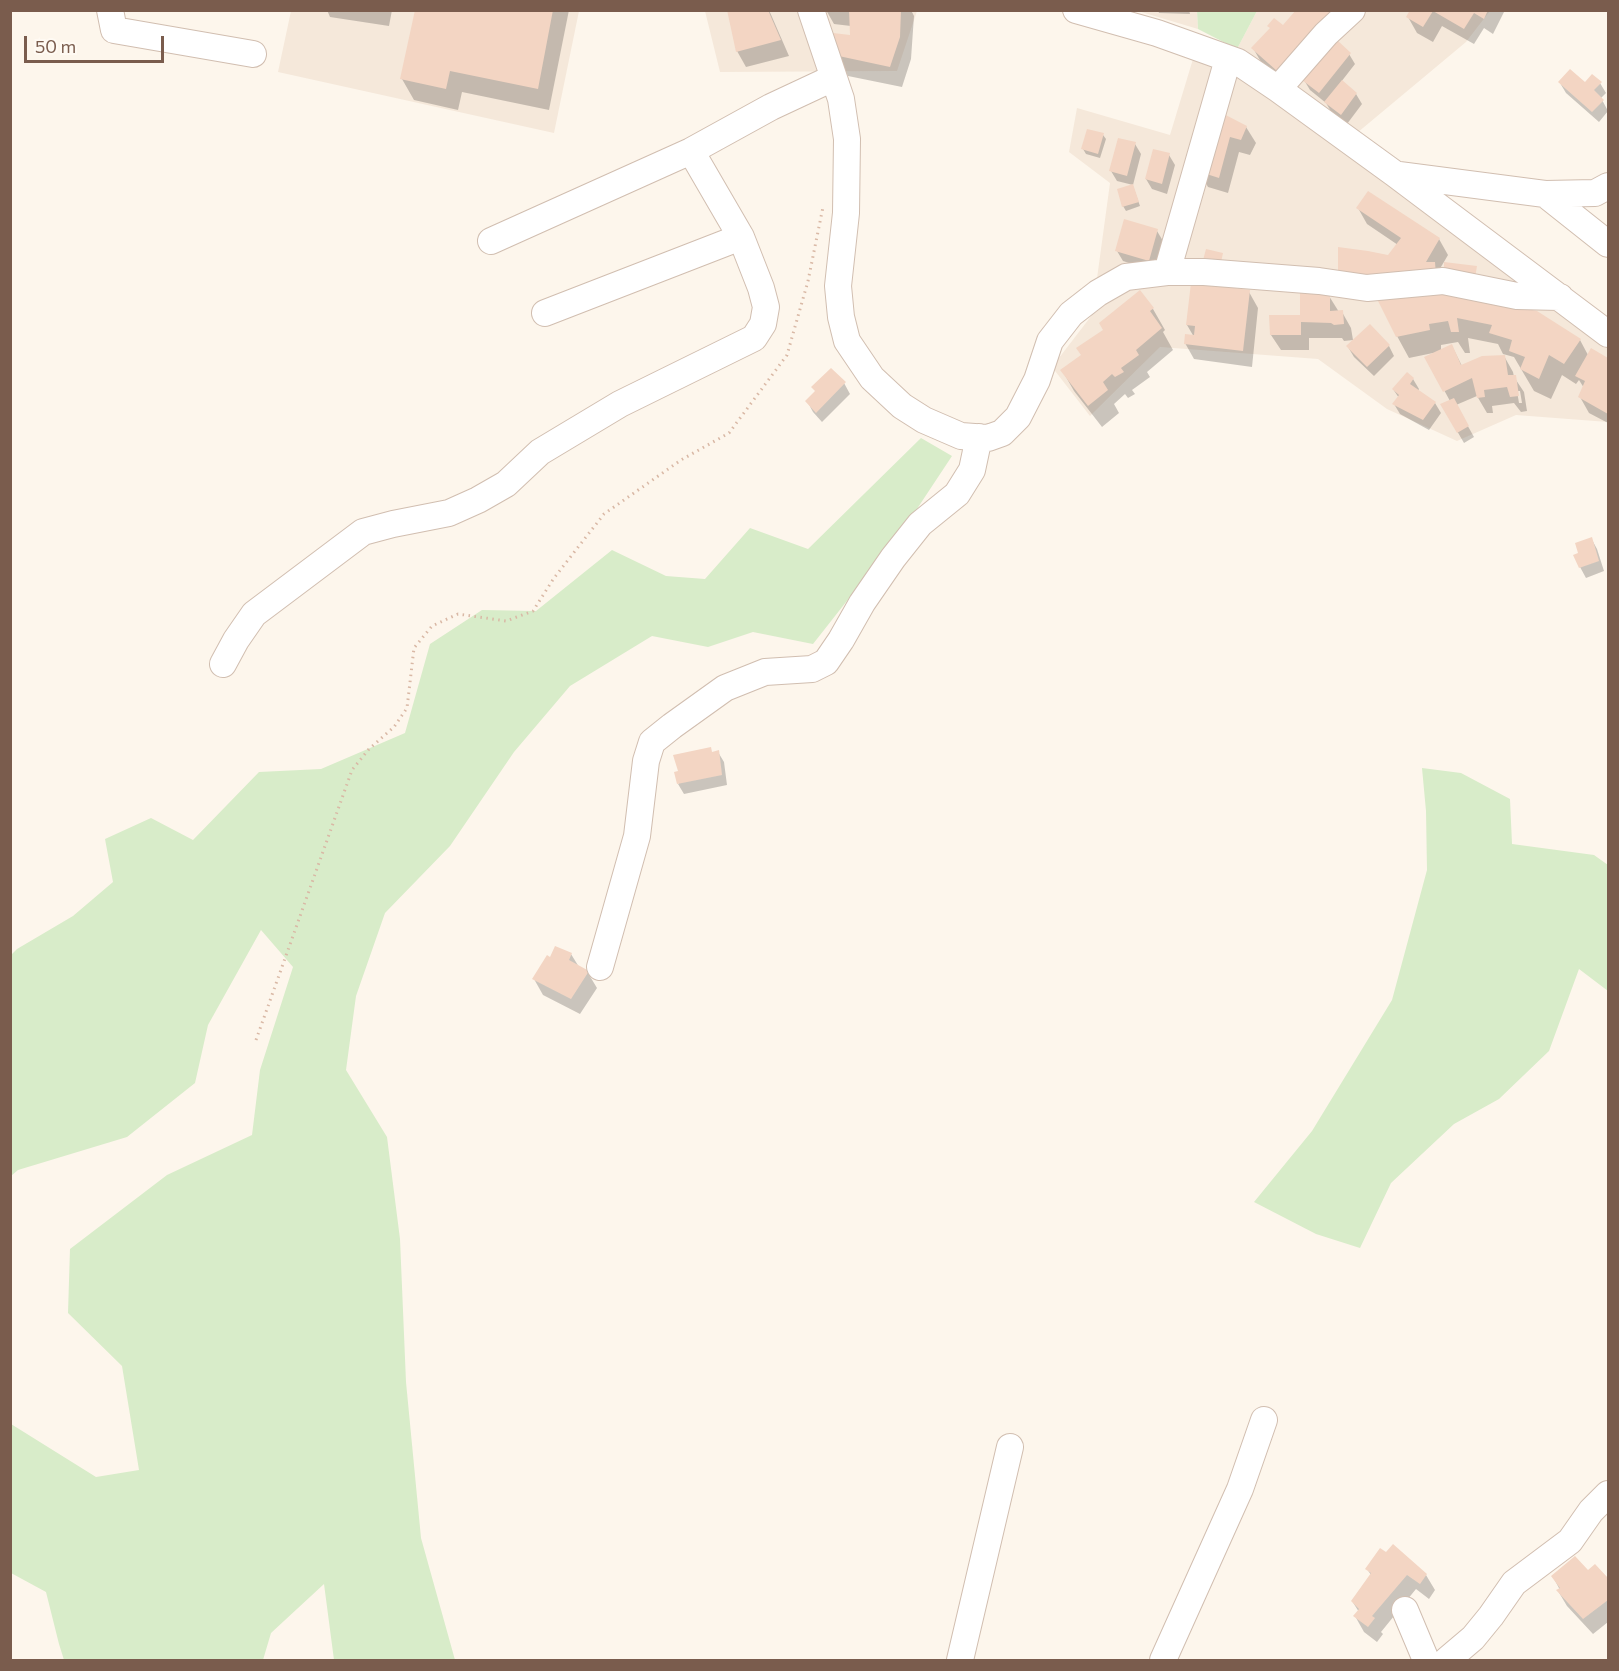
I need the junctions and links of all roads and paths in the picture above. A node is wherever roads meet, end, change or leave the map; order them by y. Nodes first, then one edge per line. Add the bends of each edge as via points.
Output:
1 (811, 10) edge
2 (1076, 10) edge
3 (1352, 10) edge
4 (112, 20) edge
5 (253, 54) dead end
6 (1228, 59) junction
7 (834, 78) junction
8 (1278, 89) junction
9 (691, 151) junction
10 (1395, 174) junction
11 (1608, 186) edge
12 (1545, 194) junction
13 (824, 202) dead end
14 (741, 237) junction
15 (491, 241) dead end
16 (1608, 244) edge
17 (1167, 272) junction
18 (1560, 297) junction
19 (545, 313) dead end
20 (1608, 334) edge
21 (979, 437) junction
22 (223, 664) dead end
23 (600, 967) dead end
24 (256, 1040) dead end
25 (1264, 1420) dead end
26 (1010, 1447) dead end
27 (1608, 1494) edge
28 (1405, 1610) dead end
29 (960, 1660) edge
30 (1163, 1660) edge
31 (1426, 1660) edge
32 (1447, 1660) edge

1 - 7 street
2 - 6 street
3 - 8 street
4 - 5 street
6 - 8 street
6 - 17 street
7 - 9 street
7 - 21 street via 847,139 846,213 838,286 847,341 872,378 902,406 961,436
8 - 10 street
9 - 14 street
9 - 15 street
10 - 12 street
10 - 18 street
11 - 12 street via 1594,193
12 - 16 street
13 - 24 path via 788,355 729,433 681,460 604,514 533,611 506,621 458,614 432,626 414,648 407,708 352,770
14 - 19 street
14 - 22 street via 766,307 763,324 754,338 620,404 540,453 506,484 478,500 449,513 363,532 254,614
17 - 18 street via 1319,281 1367,288 1443,281 1517,296
17 - 21 street via 1126,277 1071,314 1050,341 1037,380 1018,417 1002,433
18 - 20 street
21 - 23 street via 972,470 957,494 920,524 893,558 826,662 812,669 765,672 725,688 652,742 637,836
25 - 30 street via 1240,1489
26 - 29 street
27 - 32 street via 1570,1541 1514,1583 1473,1638
28 - 31 street

